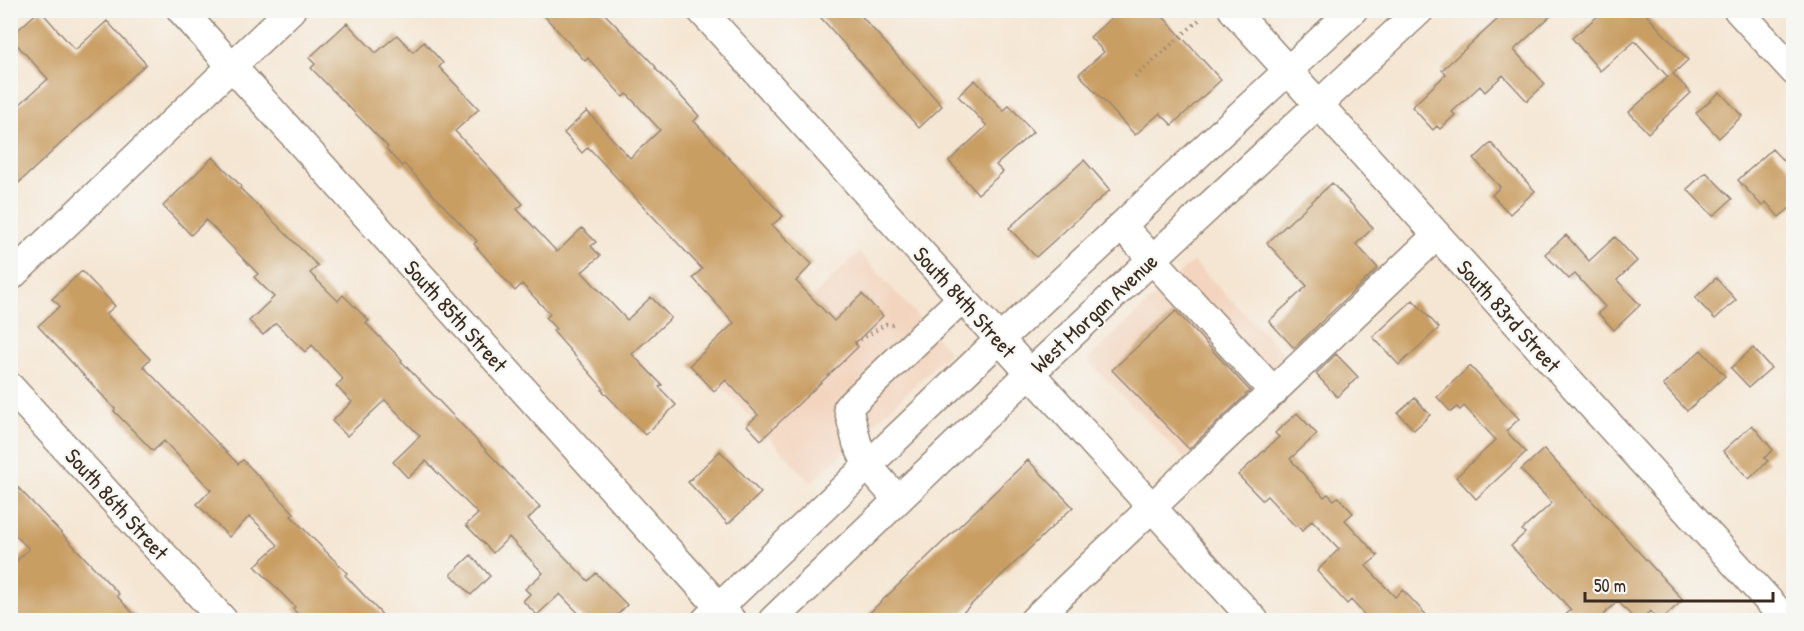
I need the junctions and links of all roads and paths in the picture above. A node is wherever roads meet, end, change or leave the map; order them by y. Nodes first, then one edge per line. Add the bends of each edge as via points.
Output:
1 (181, 10) edge
2 (291, 10) edge
3 (701, 10) edge
4 (1233, 10) edge
5 (1353, 10) edge
6 (1420, 10) edge
7 (1738, 10) edge
8 (1198, 20) dead end
9 (231, 66) junction
10 (1288, 71) junction
11 (1794, 71) edge
12 (1135, 77) dead end
13 (1318, 104) junction
14 (1122, 226) junction
15 (1437, 235) junction
16 (1152, 260) junction
17 (10, 277) edge
18 (962, 298) junction
19 (999, 340) junction
20 (1029, 374) junction
21 (10, 387) edge
22 (1274, 392) junction
23 (868, 466) junction
24 (898, 500) junction
25 (1152, 509) junction
26 (719, 616) edge
27 (223, 621) edge
28 (773, 621) edge
29 (1034, 621) edge
30 (1254, 621) edge
31 (1786, 621) edge

1 - 9 street, South 85th Street
2 - 9 street
3 - 18 street, South 84th Street
4 - 10 street, South 83rd Street
5 - 10 street, West Morgan Avenue
6 - 13 street, West Morgan Avenue
7 - 11 street
8 - 12 path
9 - 17 street
9 - 26 street, South 85th Street
10 - 13 street, South 83rd Street
10 - 14 street, West Morgan Avenue
13 - 15 street, South 83rd Street
13 - 16 street, West Morgan Avenue
14 - 16 street
14 - 19 street, West Morgan Avenue
15 - 22 street
15 - 31 street, South 83rd Street
16 - 20 street, West Morgan Avenue
16 - 22 street
18 - 19 street, South 84th Street
18 - 23 street via 848,407 857,443
19 - 20 street, South 84th Street
19 - 23 street, West Morgan Avenue
20 - 24 street, West Morgan Avenue
20 - 25 street, South 84th Street
21 - 27 street, South 86th Street
22 - 25 street
23 - 24 street
23 - 26 street, West Morgan Avenue
24 - 28 street, West Morgan Avenue
25 - 29 street
25 - 30 street, South 84th Street

